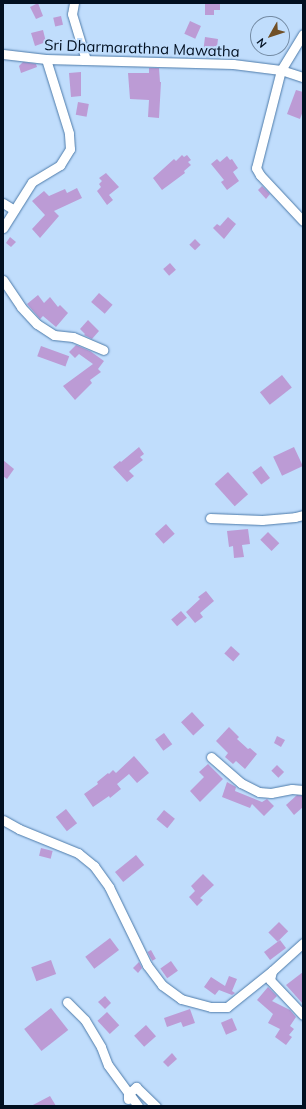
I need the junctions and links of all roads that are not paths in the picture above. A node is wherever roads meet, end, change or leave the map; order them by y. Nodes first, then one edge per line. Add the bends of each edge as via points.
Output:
1 (74, 3) edge
2 (303, 34) edge
3 (3, 54) edge
4 (46, 59) junction
5 (86, 60) junction
6 (281, 70) junction
7 (303, 77) edge
8 (3, 203) edge
9 (14, 210) junction
10 (303, 221) edge
11 (3, 228) edge
12 (3, 280) edge
13 (103, 350) dead end
14 (303, 515) edge
15 (210, 518) dead end
16 (211, 757) dead end
17 (303, 790) edge
18 (3, 820) edge
19 (303, 943) edge
20 (272, 971) junction
21 (66, 1002) dead end
22 (303, 1015) edge
23 (128, 1094) junction
24 (131, 1106) edge
25 (138, 1106) edge
26 (156, 1106) edge

1 - 5 street via 72,14
2 - 6 street
3 - 4 street, Sri Dharmarathna Mawatha
4 - 5 street, Sri Dharmarathna Mawatha
4 - 9 street via 69,133 70,149 60,165 32,182
5 - 6 street, Sri Dharmarathna Mawatha via 233,64
6 - 7 street, Sri Dharmarathna Mawatha
6 - 10 street via 256,168
8 - 9 street
9 - 11 street
12 - 13 street via 21,307 37,324 54,335 73,337
14 - 15 street via 262,520
16 - 17 street via 241,783 258,792
18 - 20 street via 78,853 94,866 109,887 147,965 162,985 181,1000 211,1007 227,1007
19 - 20 street
20 - 22 street via 270,980
21 - 23 street via 85,1020 108,1065
23 - 24 street
23 - 25 street
23 - 26 street via 136,1087

